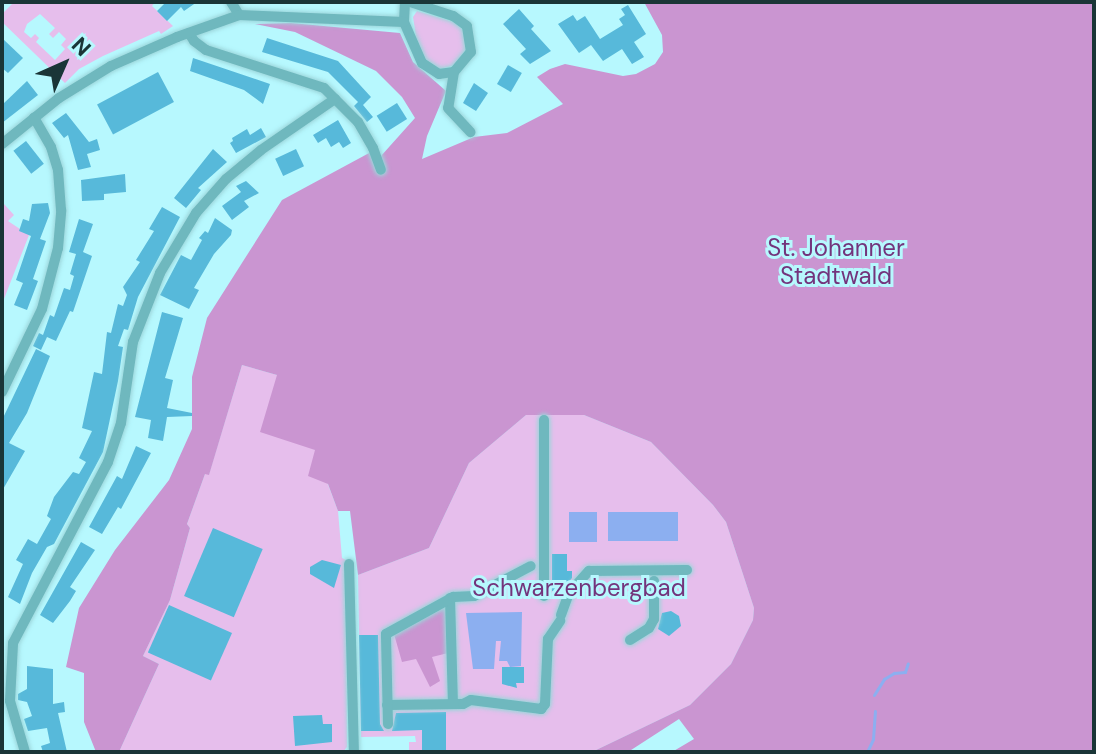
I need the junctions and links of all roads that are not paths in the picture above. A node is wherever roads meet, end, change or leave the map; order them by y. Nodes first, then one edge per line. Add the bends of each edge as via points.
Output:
1 (231, 2) edge
2 (407, 2) edge
3 (239, 15) junction
4 (404, 22) junction
5 (189, 33) junction
6 (454, 72) junction
7 (335, 99) junction
8 (34, 118) junction
9 (470, 132) dead end
10 (2, 144) edge
11 (381, 170) dead end
12 (2, 392) edge
13 (544, 420) dead end
14 (349, 564) dead end
15 (531, 566) dead end
16 (687, 570) dead end
17 (654, 581) dead end
18 (544, 596) dead end
19 (450, 598) junction
20 (630, 640) dead end
21 (453, 704) junction
22 (387, 705) junction
23 (388, 724) dead end
24 (25, 752) edge
25 (354, 752) edge

1 - 3 street
2 - 4 street
2 - 6 street via 453,16 467,26 471,52
3 - 4 street
3 - 5 street
4 - 6 street via 422,63 433,72
5 - 7 street via 206,50 312,82
5 - 8 street via 111,66
6 - 9 street via 448,108
7 - 11 street via 366,134
7 - 24 street via 226,179 196,213 160,273 133,342 121,423 108,462 13,643 10,701
8 - 10 street
8 - 12 street via 58,170 58,248 42,309
13 - 18 street
14 - 25 street
15 - 19 street via 474,596
16 - 21 street via 589,571 569,593 548,639 541,709 471,700
17 - 20 street via 654,619
19 - 21 street
19 - 22 street via 386,634
21 - 22 street
22 - 23 street

